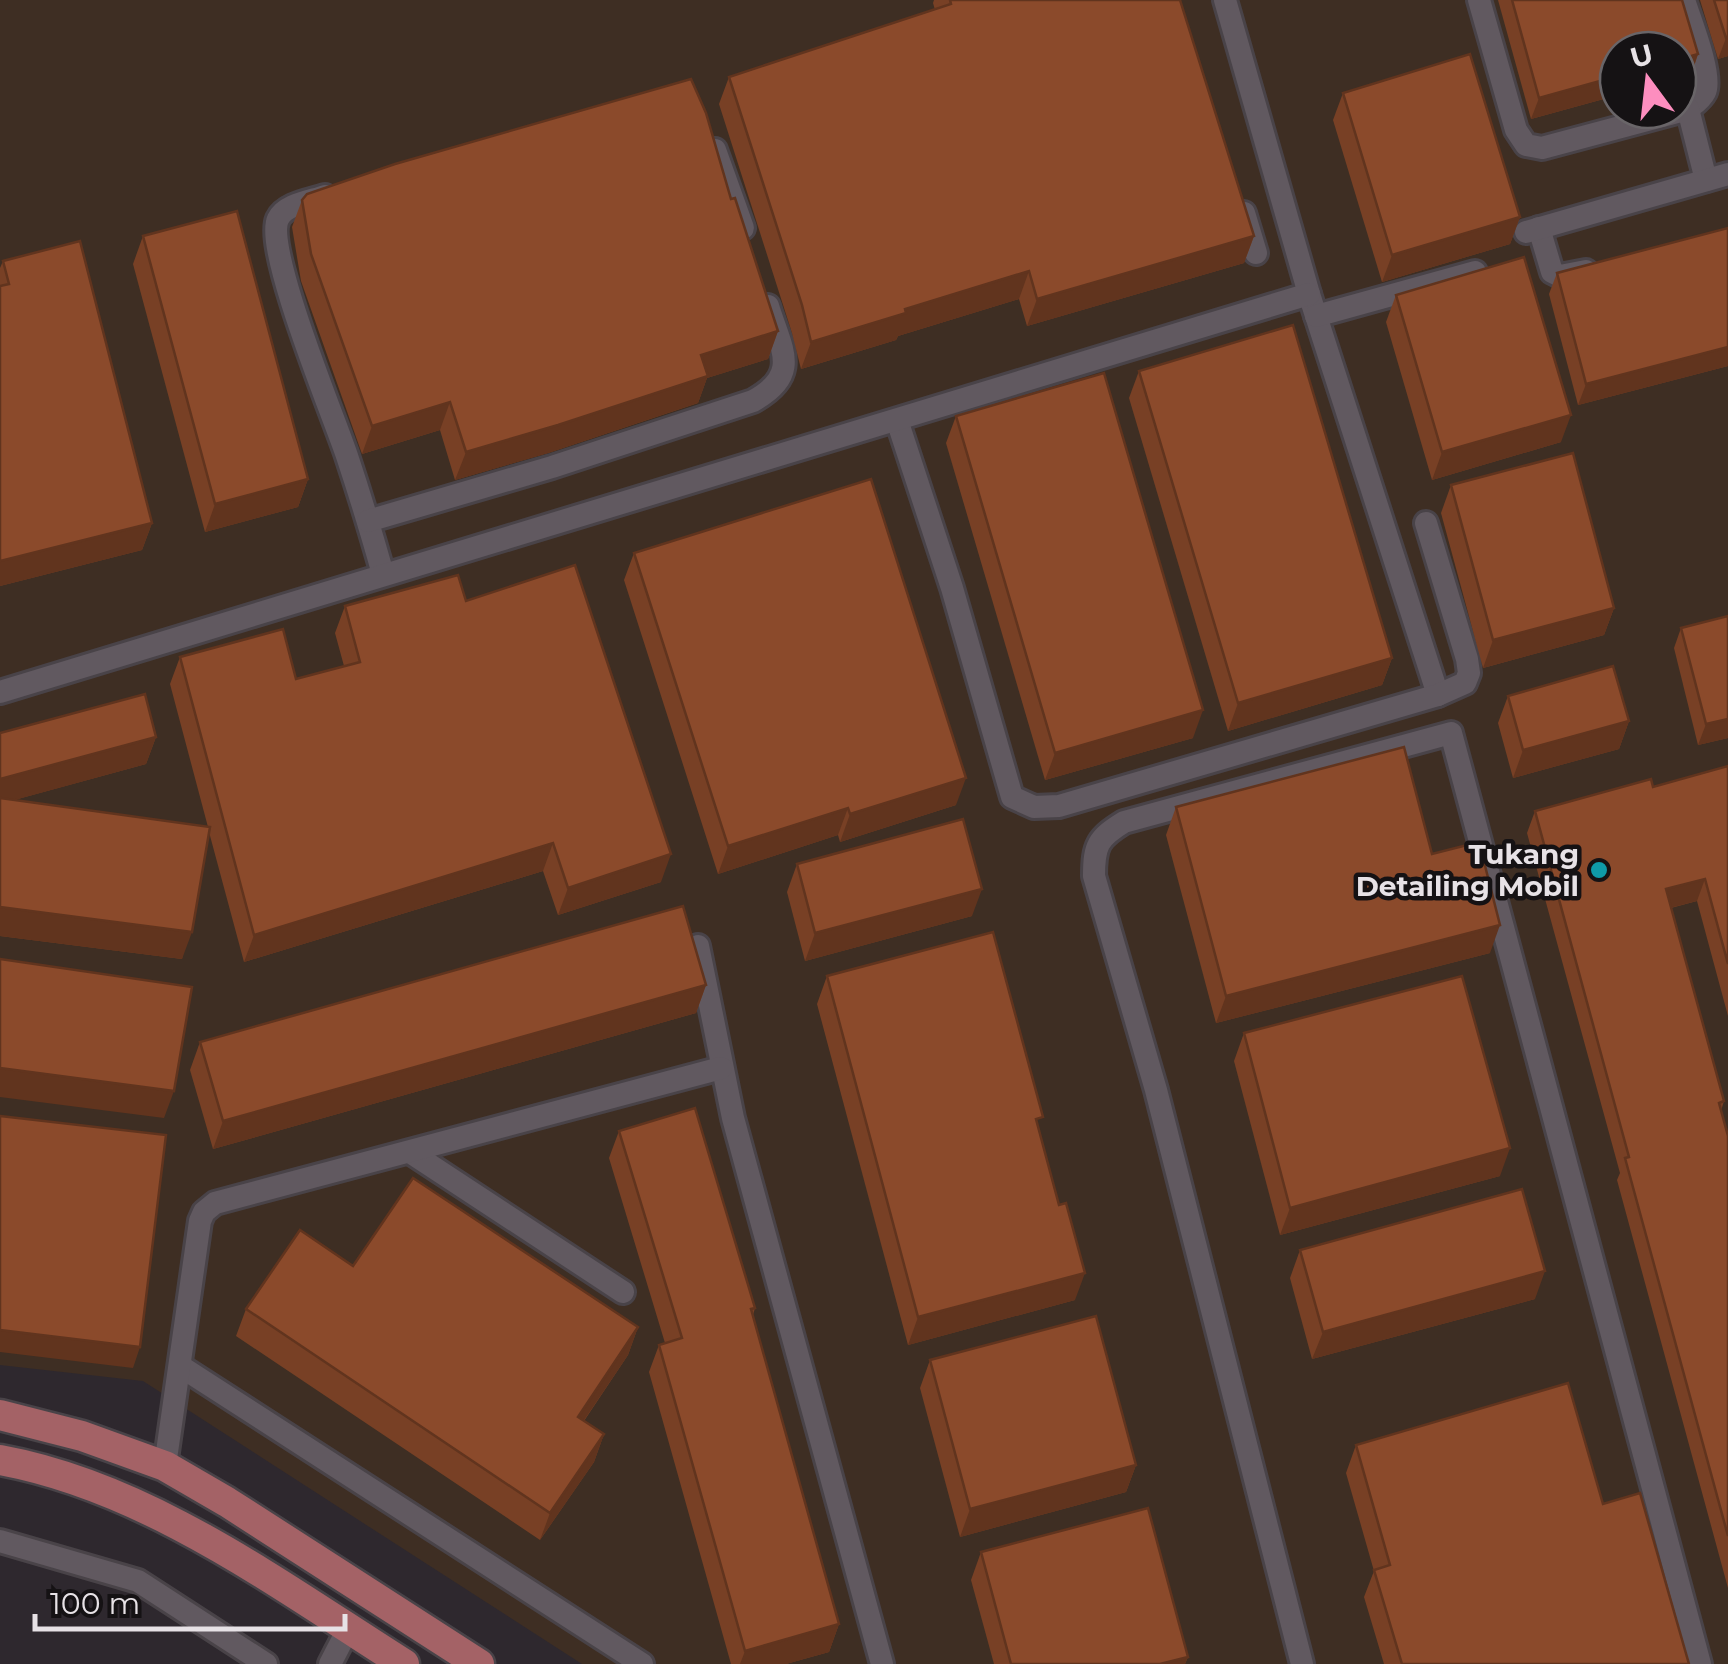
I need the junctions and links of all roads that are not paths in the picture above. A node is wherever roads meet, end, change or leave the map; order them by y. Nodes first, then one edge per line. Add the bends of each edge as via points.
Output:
1 (1224, 0) edge
2 (1479, 0) edge
3 (1684, 0) edge
4 (1692, 30) edge
5 (1698, 51) edge
6 (1698, 101) edge
7 (708, 129) edge
8 (1609, 130) edge
9 (1697, 130) edge
10 (1717, 177) edge
11 (341, 191) edge
12 (1239, 198) edge
13 (751, 250) edge
14 (1256, 252) edge
15 (1614, 262) edge
16 (1503, 265) edge
17 (762, 286) edge
18 (1312, 305) junction
19 (897, 420) junction
20 (368, 521) junction
21 (1426, 524) dead end
22 (383, 574) junction
23 (0, 692) edge
24 (1438, 695) junction
25 (698, 946) edge
26 (722, 1068) junction
27 (410, 1152) junction
28 (622, 1292) dead end
29 (180, 1366) junction
30 (0, 1415) edge
31 (0, 1460) edge
32 (164, 1466) junction
33 (0, 1541) edge
34 (348, 1629) junction
35 (266, 1664) edge
36 (330, 1664) edge
37 (404, 1664) edge
38 (479, 1664) edge
39 (642, 1664) edge
40 (882, 1664) edge
41 (1302, 1664) edge
42 (1700, 1664) edge

1 - 18 street
2 - 8 street via 1516,130 1526,144 1542,148
3 - 4 street
5 - 6 street via 1707,84
7 - 13 street
9 - 10 street
10 - 15 street via 1533,230 1555,274
11 - 20 street via 288,208 278,220 277,242
12 - 14 street
16 - 18 street
17 - 20 street via 785,362 784,374 753,401
18 - 19 street
18 - 24 street
19 - 22 street
19 - 24 street via 1012,798 1034,807 1058,806
20 - 22 street
21 - 24 street via 1469,668 1465,684
22 - 23 street
25 - 26 street
26 - 27 street
26 - 40 street
27 - 28 street
27 - 29 street via 209,1207 200,1220
29 - 32 street
29 - 39 street
30 - 32 main road
31 - 34 main road via 88,1484 162,1518
32 - 38 main road
33 - 35 street via 138,1581
34 - 36 street
34 - 37 main road
41 - 42 street via 1094,856 1098,842 1124,822 1451,733

